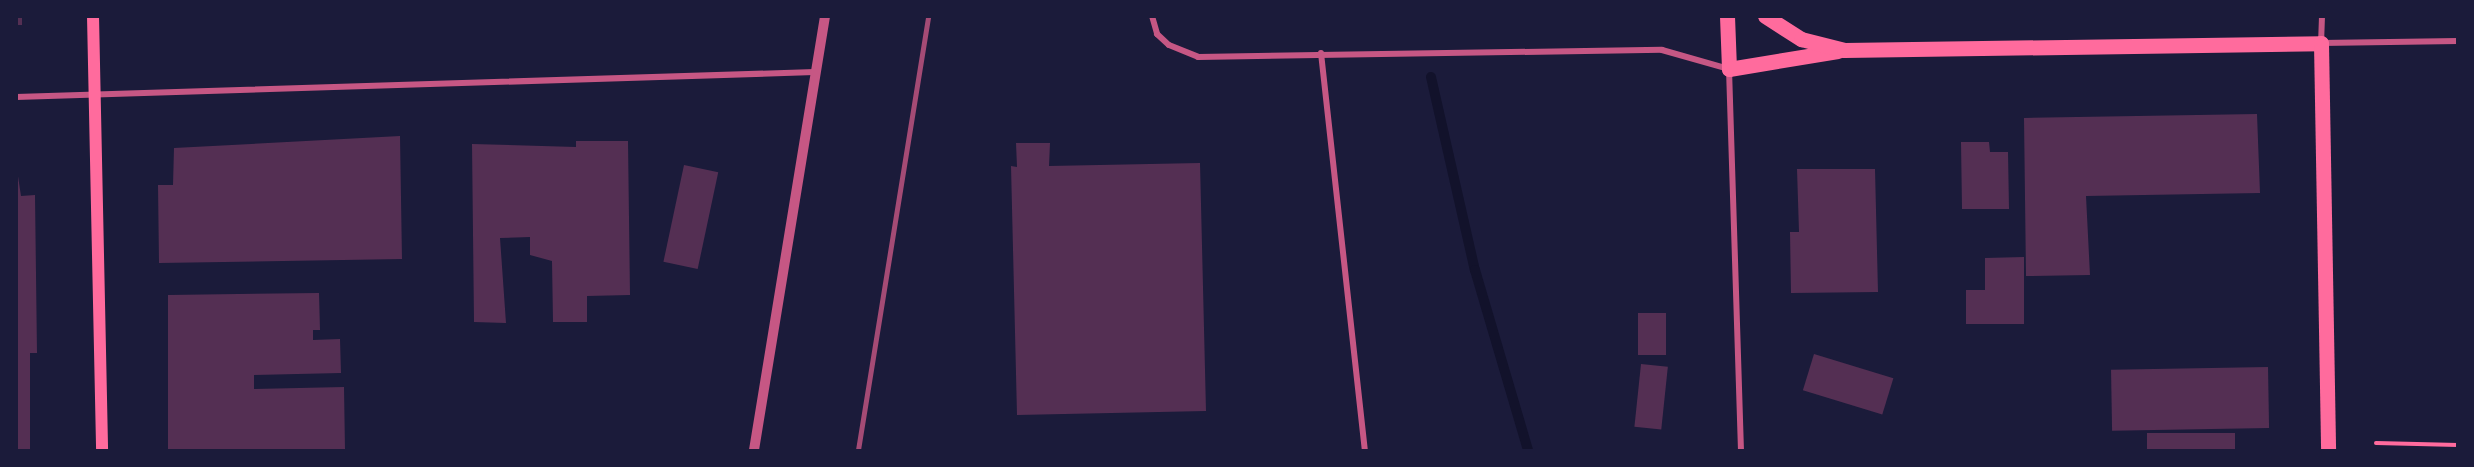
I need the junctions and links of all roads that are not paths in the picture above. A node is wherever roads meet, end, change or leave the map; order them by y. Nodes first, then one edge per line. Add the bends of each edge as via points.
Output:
1 (93, 16) edge
2 (825, 16) edge
3 (1152, 16) edge
4 (1727, 16) edge
5 (2322, 16) edge
6 (1767, 18) edge
7 (2457, 40) edge
8 (2321, 43) junction
9 (1844, 50) junction
10 (1321, 53) junction
11 (1729, 69) junction
12 (815, 72) junction
13 (94, 96) junction
14 (16, 97) edge
15 (102, 450) edge
16 (754, 450) edge
17 (1365, 450) edge
18 (1741, 450) edge
19 (2328, 450) edge

1 - 13 main road
2 - 12 street
3 - 10 street via 1157,34 1169,45 1198,57
4 - 11 main road
5 - 8 street
6 - 9 main road via 1801,39
7 - 8 street
8 - 9 main road
8 - 19 main road
9 - 11 main road
10 - 11 street via 1662,51
10 - 17 street
11 - 18 street
12 - 13 street
12 - 16 street
13 - 14 street
13 - 15 main road

